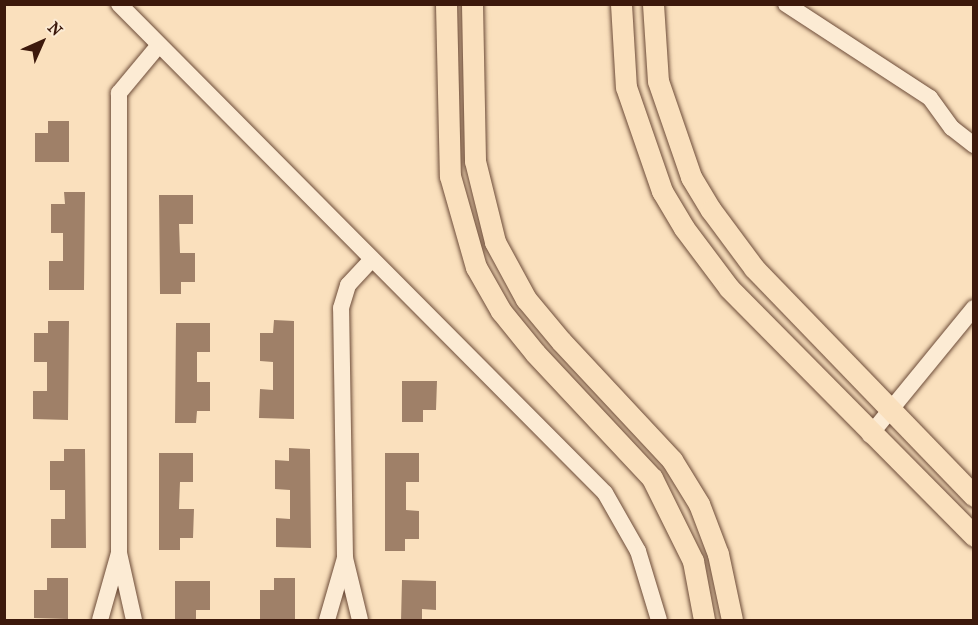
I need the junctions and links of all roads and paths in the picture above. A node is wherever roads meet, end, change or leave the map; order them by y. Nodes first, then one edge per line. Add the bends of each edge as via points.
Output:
1 (118, 4) edge
2 (446, 4) edge
3 (472, 4) edge
4 (621, 4) edge
5 (653, 4) edge
6 (786, 4) edge
7 (159, 45) junction
8 (974, 145) edge
9 (372, 259) junction
10 (974, 308) edge
11 (892, 412) junction
12 (870, 435) junction
13 (974, 496) edge
14 (974, 536) edge
15 (119, 553) junction
16 (345, 558) junction
17 (100, 621) edge
18 (134, 621) edge
19 (327, 621) edge
20 (360, 621) edge
21 (659, 621) edge
22 (704, 621) edge
23 (732, 621) edge

1 - 7 street
2 - 22 main road via 450,176 476,267 501,311 535,353 652,478 693,561
3 - 23 main road via 475,161 495,243 526,299 677,469 718,554
4 - 12 main road via 626,87 662,191 729,288
5 - 11 main road via 658,81 691,177 754,268
6 - 8 street via 930,98 952,128
7 - 9 street
7 - 15 street via 119,93
9 - 16 street via 348,285 341,308
9 - 21 street via 605,493 638,551
10 - 11 street
11 - 12 street
11 - 13 main road
12 - 14 main road
15 - 17 street
15 - 18 street
16 - 19 street
16 - 20 street

